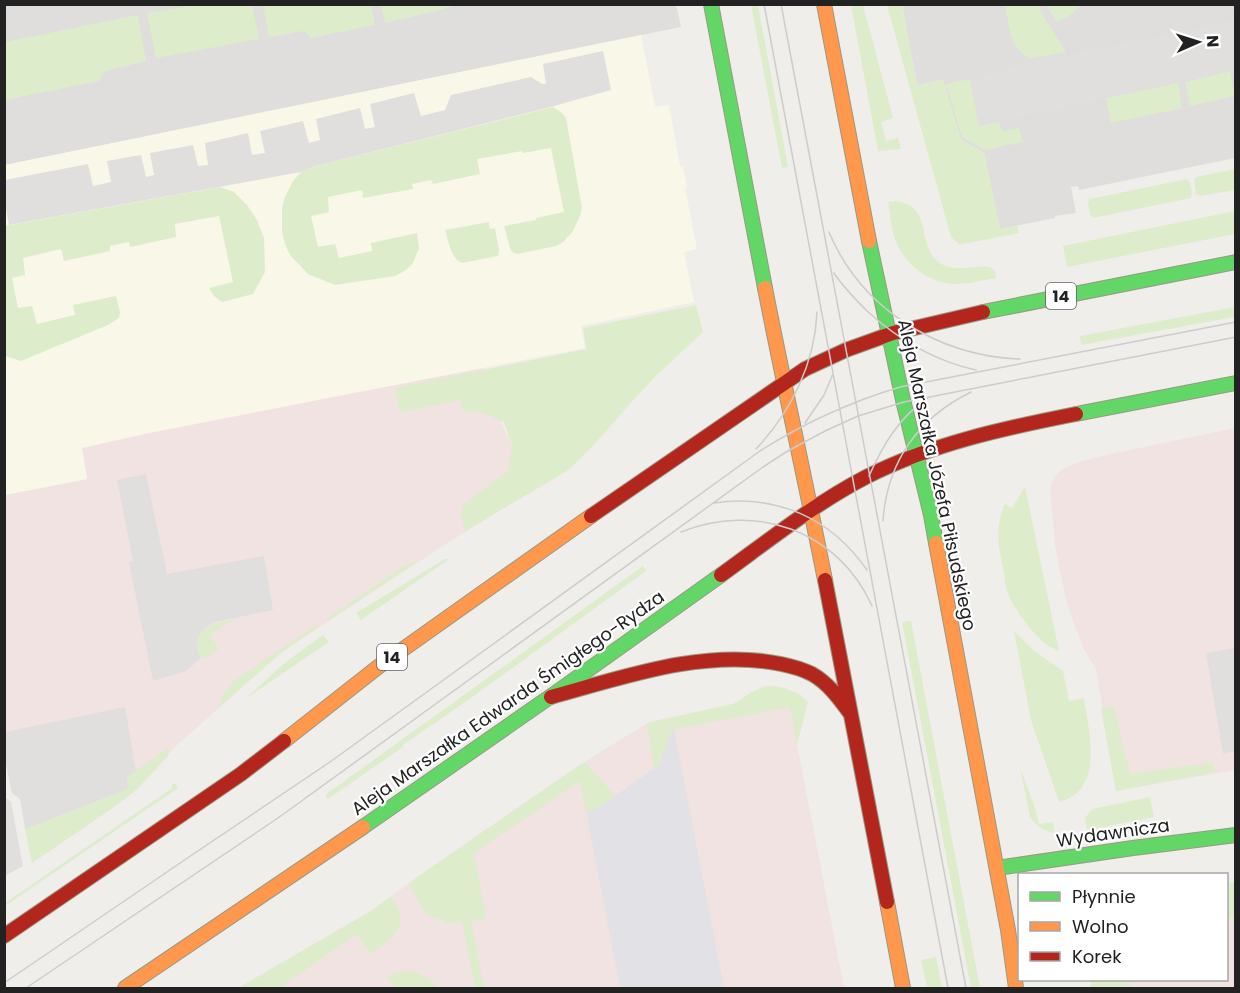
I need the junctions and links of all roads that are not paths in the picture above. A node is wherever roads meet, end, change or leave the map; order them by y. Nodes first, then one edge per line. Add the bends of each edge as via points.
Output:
1 (711, 4) edge
2 (824, 4) edge
3 (1236, 262) edge
4 (888, 335) junction
5 (783, 383) junction
6 (1236, 383) edge
7 (916, 455) junction
8 (811, 509) junction
9 (551, 697) junction
10 (851, 714) junction
11 (1236, 835) edge
12 (997, 868) junction
13 (4, 936) edge
14 (125, 988) edge
15 (903, 988) edge
16 (1016, 988) edge

1 - 5 main road
2 - 4 main road, Aleja Marszałka Józefa Piłsudskiego
3 - 4 main road, 14 via 1002,308
4 - 5 main road, 14 via 846,350
4 - 7 main road, Aleja Marszałka Józefa Piłsudskiego
5 - 8 main road
5 - 13 main road, 14 via 378,668 241,774
6 - 7 main road, Aleja Marszałka Edwarda Śmigłego-Rydza via 1023,424
7 - 8 main road, Aleja Marszałka Edwarda Śmigłego-Rydza
7 - 12 main road, Aleja Marszałka Józefa Piłsudskiego via 931,515
8 - 9 main road, Aleja Marszałka Edwarda Śmigłego-Rydza
8 - 10 main road
9 - 10 main road via 681,664 755,659 811,674 838,696
9 - 14 main road, Aleja Marszałka Edwarda Śmigłego-Rydza
10 - 15 main road
11 - 12 main road, Wydawnicza
12 - 16 main road, Aleja Marszałka Józefa Piłsudskiego

